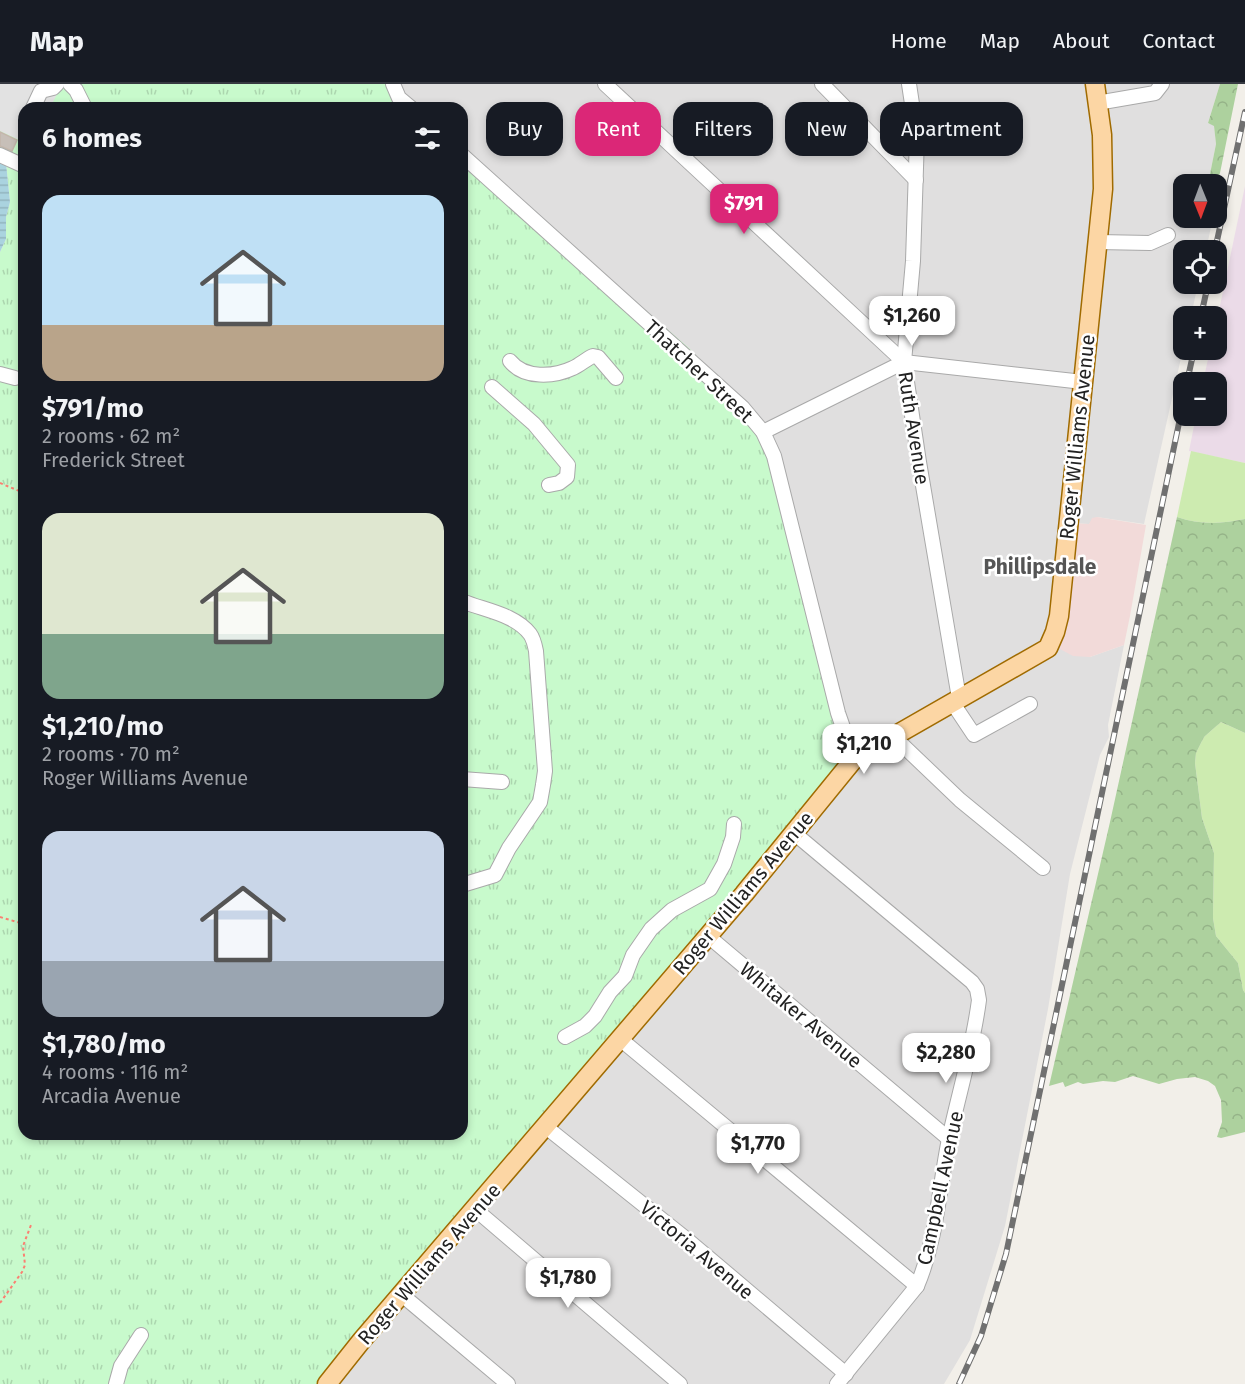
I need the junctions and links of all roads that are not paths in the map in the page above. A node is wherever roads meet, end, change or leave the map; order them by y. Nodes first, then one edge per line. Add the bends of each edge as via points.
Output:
1 (57, 84) edge
2 (70, 84) edge
3 (605, 84) edge
4 (822, 84) edge
5 (909, 84) edge
6 (1095, 84) edge
7 (1162, 84) edge
8 (394, 85) edge
9 (36, 102) edge
10 (82, 102) edge
11 (404, 102) edge
12 (1097, 103) junction
13 (0, 155) edge
14 (468, 160) edge
15 (18, 163) edge
16 (916, 180) junction
17 (1168, 235) dead end
18 (1098, 242) junction
19 (510, 361) dead end
20 (904, 362) junction
21 (0, 374) edge
22 (15, 378) dead end
23 (616, 378) dead end
24 (1083, 382) junction
25 (492, 387) dead end
26 (764, 432) junction
27 (549, 485) dead end
28 (468, 603) edge
29 (955, 700) junction
30 (1030, 704) dead end
31 (893, 736) junction
32 (854, 759) junction
33 (468, 779) edge
34 (501, 782) dead end
35 (734, 824) dead end
36 (794, 833) junction
37 (1043, 868) dead end
38 (468, 883) edge
39 (708, 936) junction
40 (566, 1037) dead end
41 (619, 1038) junction
42 (546, 1127) junction
43 (949, 1139) junction
44 (476, 1210) junction
45 (917, 1286) junction
46 (402, 1295) junction
47 (141, 1335) dead end
48 (841, 1379) edge
49 (333, 1382) edge
50 (116, 1384) edge
51 (508, 1384) edge
52 (680, 1384) edge

1 - 9 street via 41,91
2 - 10 street
3 - 20 street
4 - 16 street
5 - 16 street, Ruth Avenue via 916,126
6 - 12 main road, Roger Williams Avenue
7 - 12 street via 1155,93
8 - 11 street
12 - 18 main road, Roger Williams Avenue via 1103,164
13 - 15 street
14 - 26 street, Thatcher Street via 743,408
16 - 20 street, Ruth Avenue
17 - 18 street via 1150,243
18 - 24 main road, Roger Williams Avenue
19 - 23 street via 520,370 551,375 572,369 593,356
20 - 24 street
20 - 26 street
20 - 29 street, Ruth Avenue
21 - 22 street
24 - 29 main road, Roger Williams Avenue via 1059,616 1053,640 1041,653
25 - 27 street via 534,424 568,465 567,477
26 - 32 street, Thatcher Street via 774,456 838,713
28 - 38 street via 522,626 531,635 536,651 545,771 540,802 495,875
29 - 30 street via 974,735
29 - 31 main road, Roger Williams Avenue
31 - 32 main road, Roger Williams Avenue
31 - 37 street via 960,800
32 - 36 main road, Roger Williams Avenue
33 - 34 street
35 - 40 street via 734,837 710,889 672,910 651,929 633,955 625,976 595,1016
36 - 39 main road, Roger Williams Avenue
36 - 43 street, Campbell Avenue via 977,989 977,1018
39 - 41 main road, Roger Williams Avenue
39 - 43 street, Whitaker Avenue
41 - 42 main road, Roger Williams Avenue
41 - 45 street
42 - 44 main road, Roger Williams Avenue
42 - 48 street, Victoria Avenue via 690,1242
43 - 45 street, Campbell Avenue via 937,1214
44 - 46 main road, Roger Williams Avenue
44 - 52 street
45 - 48 street, Campbell Avenue
46 - 49 main road, Roger Williams Avenue
46 - 51 street
47 - 50 street via 121,1366

